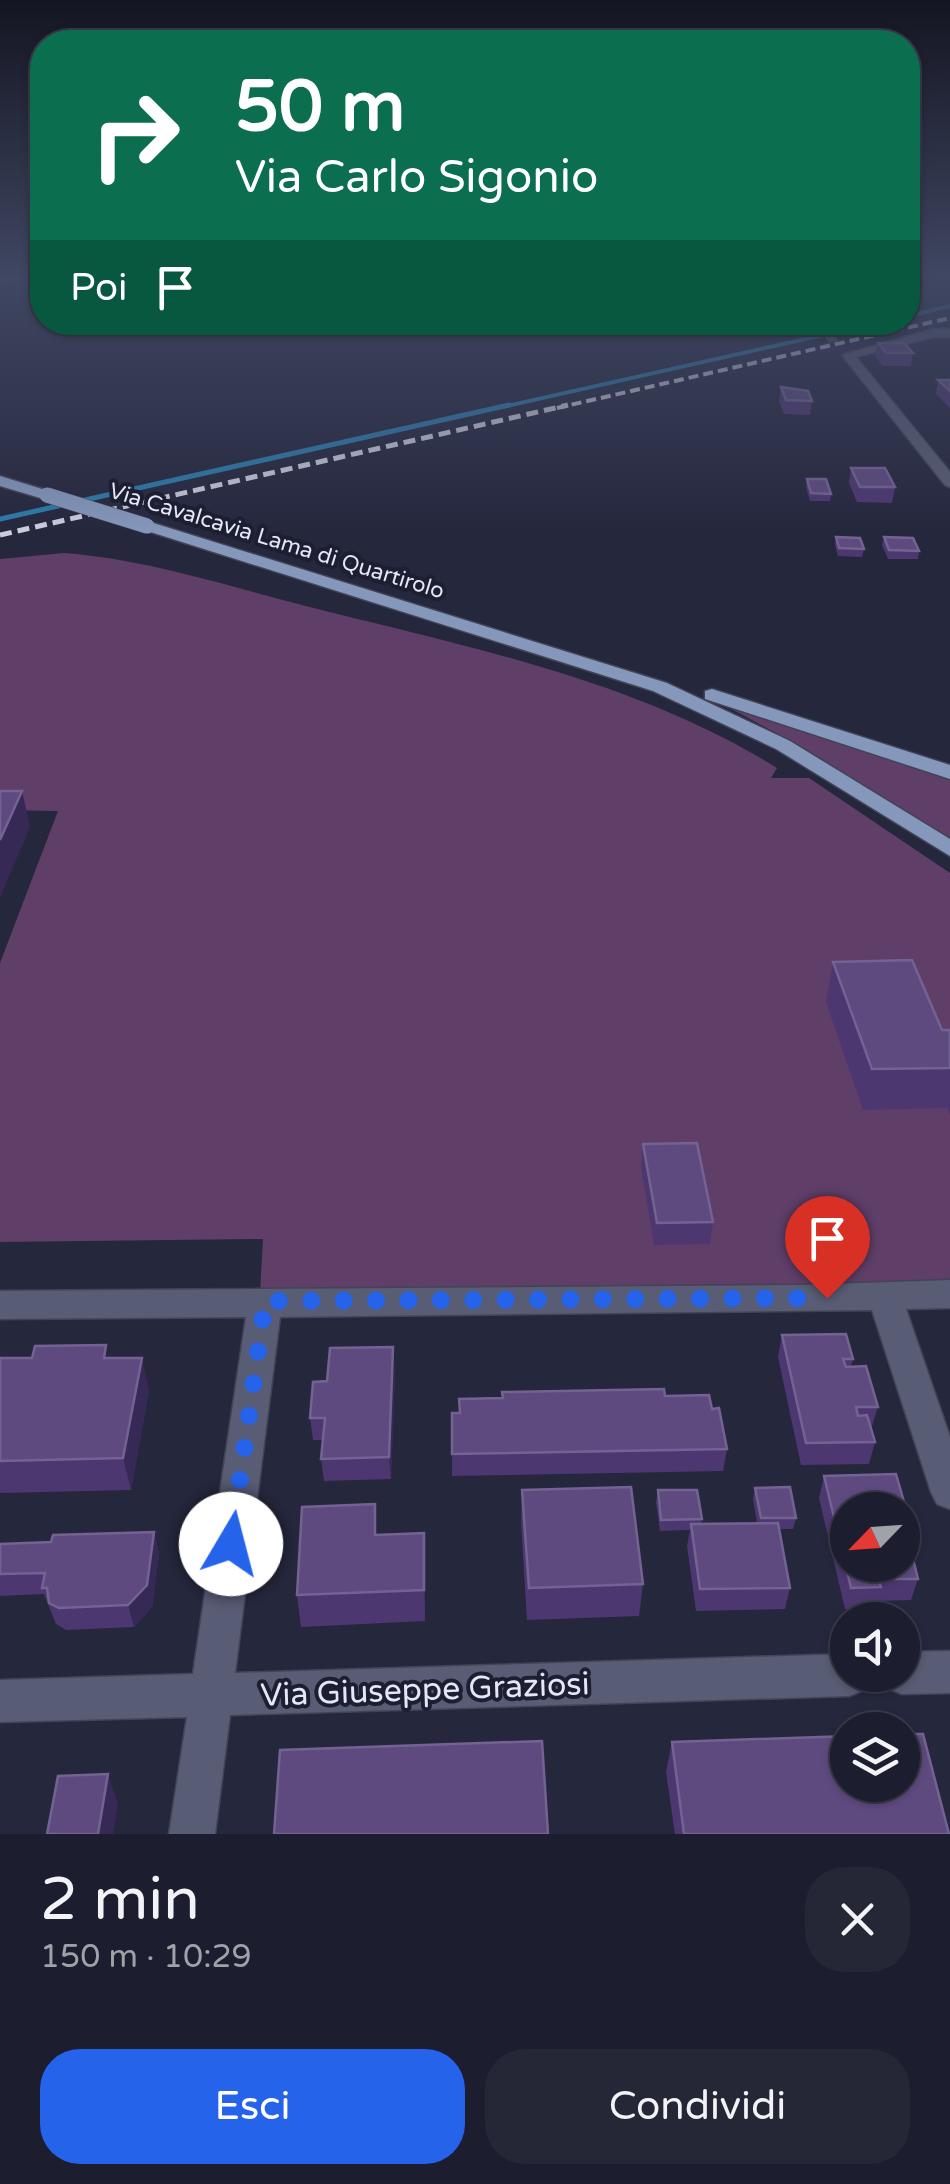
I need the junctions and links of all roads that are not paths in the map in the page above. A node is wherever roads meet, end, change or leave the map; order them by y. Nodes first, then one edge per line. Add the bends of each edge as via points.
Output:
1 (854, 363) edge
2 (0, 481) edge
3 (950, 482) edge
4 (539, 647) junction
5 (950, 772) edge
6 (950, 848) edge
7 (950, 1294) edge
8 (885, 1297) junction
9 (265, 1301) junction
10 (0, 1305) edge
11 (950, 1492) edge
12 (950, 1672) edge
13 (920, 1673) edge
14 (830, 1676) edge
15 (210, 1696) junction
16 (0, 1702) edge
17 (192, 1834) edge

1 - 3 street
2 - 4 main road, Via Cavalcavia Lama di Quartirolo, bridge
4 - 5 main road, Via Cavalcavia Lama di Quartirolo
4 - 6 main road, Via Cavalcavia Lama di Quartirolo via 725,715
7 - 8 street
8 - 9 street
8 - 11 street
9 - 10 street
9 - 15 street
12 - 13 street
14 - 15 street, Via Giuseppe Graziosi
15 - 16 street, Via Giuseppe Graziosi
15 - 17 street

